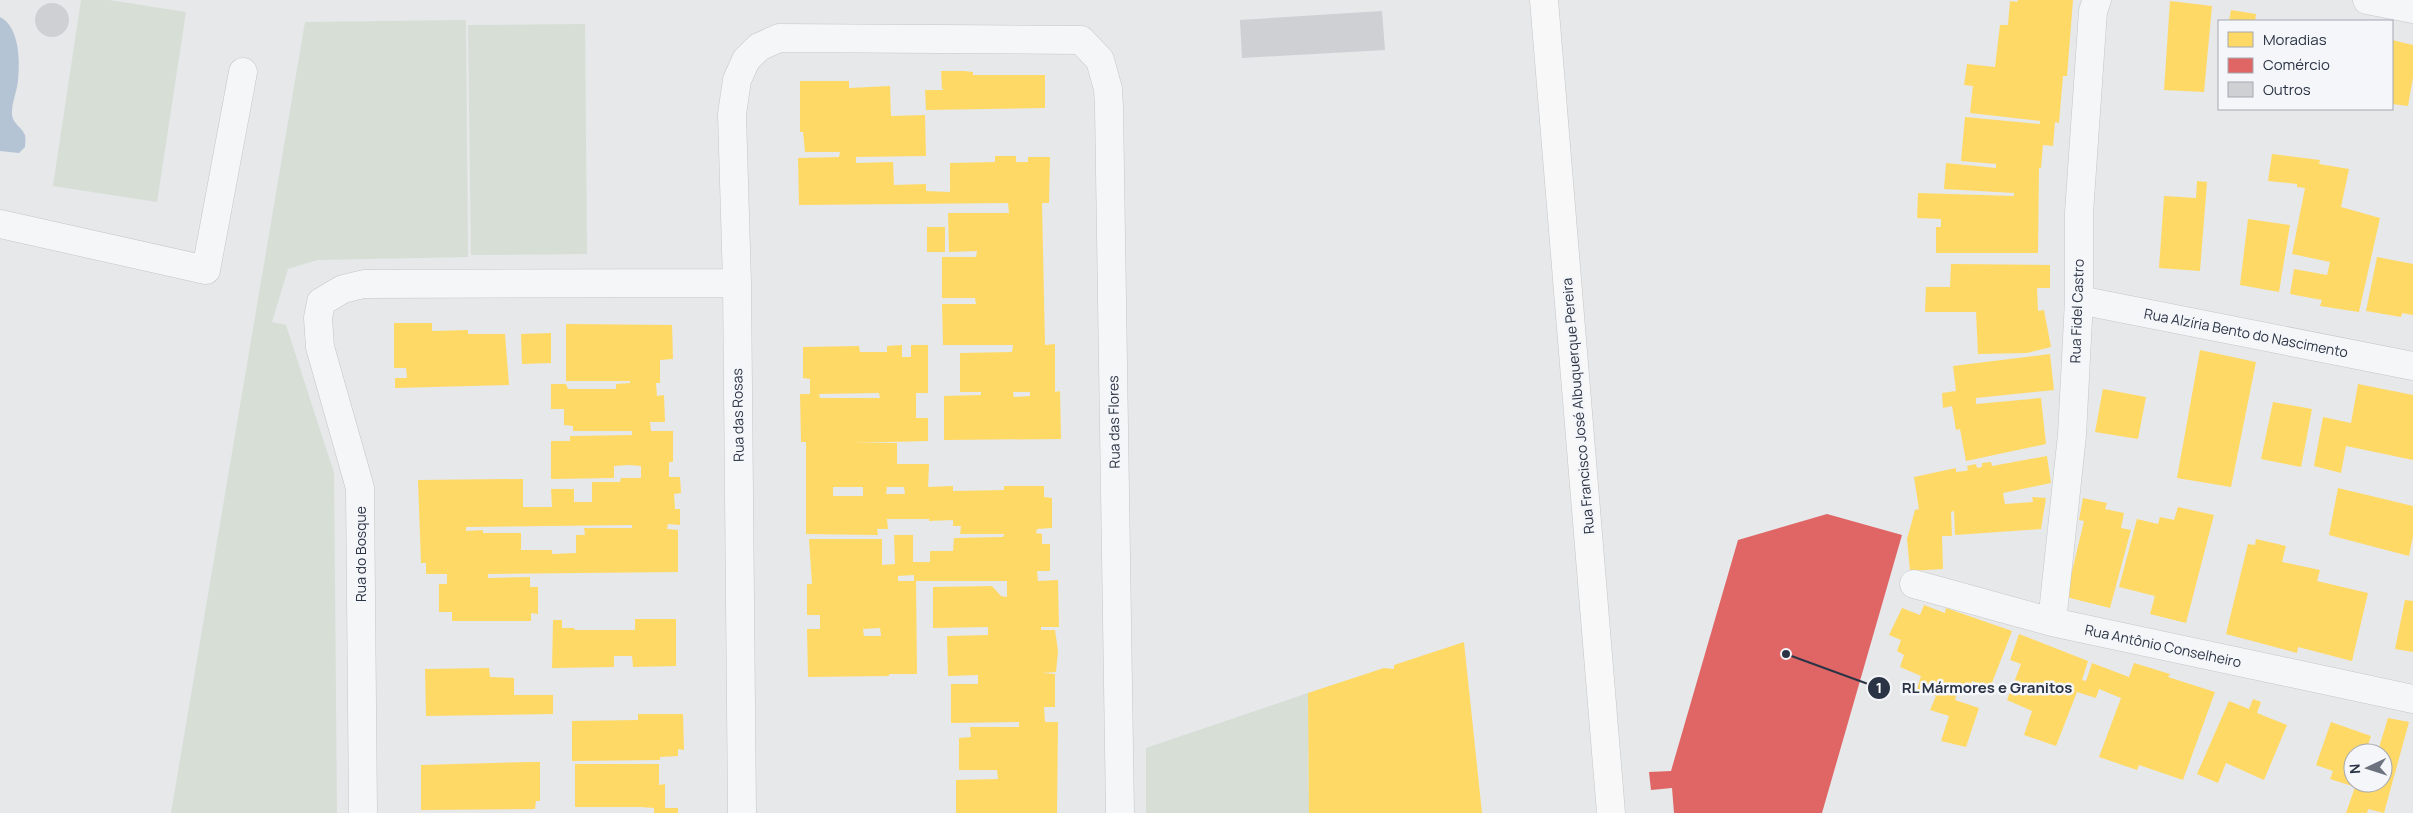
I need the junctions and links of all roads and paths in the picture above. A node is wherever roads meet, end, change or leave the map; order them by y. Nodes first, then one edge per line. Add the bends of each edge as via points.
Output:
1 (1544, 0) edge
2 (2097, 0) edge
3 (2367, 0) edge
4 (2413, 9) edge
5 (780, 38) joint
6 (243, 72) dead end
7 (0, 224) edge
8 (737, 283) junction
9 (2079, 300) junction
10 (2413, 366) edge
11 (1914, 584) dead end
12 (2052, 622) junction
13 (2413, 699) edge
14 (363, 813) edge
15 (742, 813) edge
16 (1120, 813) edge
17 (1611, 813) edge

1 - 17 main road, Rua Francisco José Albuquerque Pereira
2 - 9 street, Rua Fidel Castro via 2093,11 2079,213
3 - 4 street
5 - 8 street, Rua das Rosas via 759,47 746,60 737,80 732,114
5 - 16 street, Rua das Flores via 1081,40 1100,60 1108,89
6 - 7 street via 206,270
8 - 14 street, Rua do Bosque via 364,284 343,289 321,302 318,318 320,347 360,488
8 - 15 street, Rua das Rosas
9 - 10 street, Rua Alzíria Bento do Nascimento
9 - 12 street, Rua Fidel Castro via 2072,435
11 - 12 street, Rua Antônio Conselheiro
12 - 13 street, Rua Antônio Conselheiro

